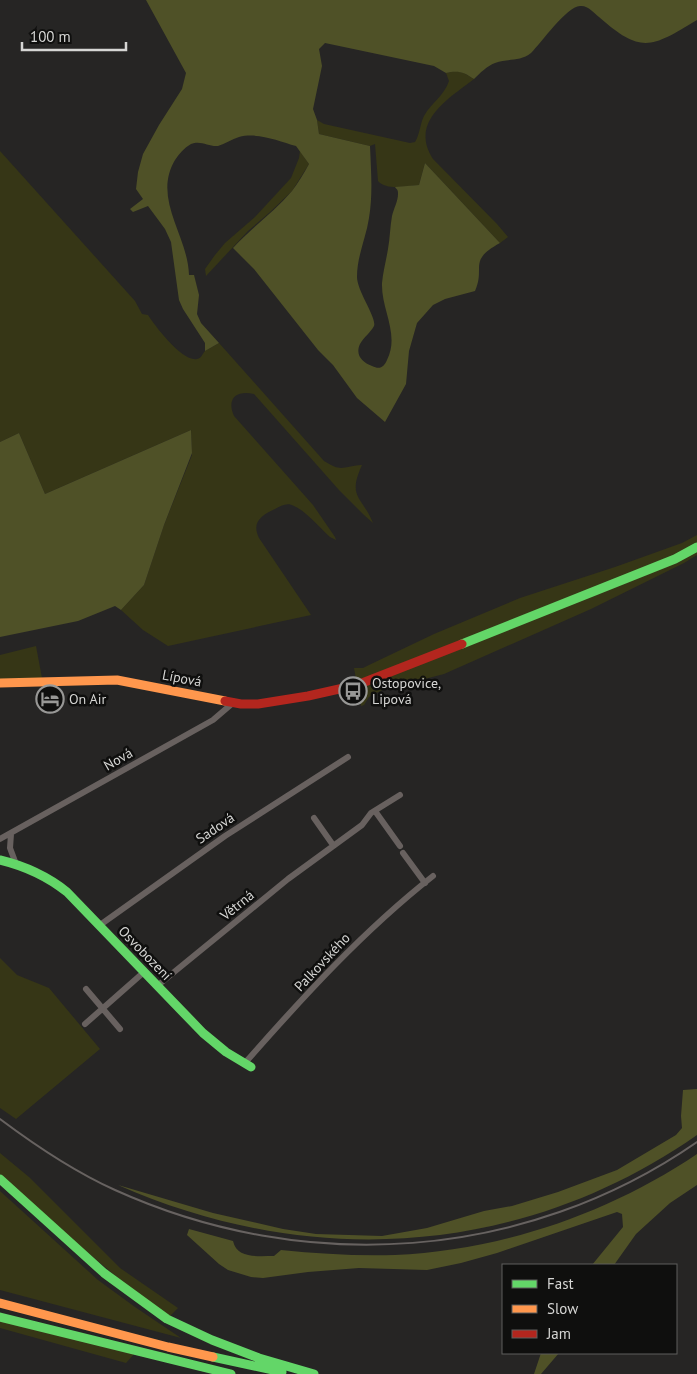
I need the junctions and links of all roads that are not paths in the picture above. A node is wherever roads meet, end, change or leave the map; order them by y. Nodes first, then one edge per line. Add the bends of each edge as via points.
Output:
1 (697, 547) edge
2 (0, 683) edge
3 (234, 702) junction
4 (348, 757) dead end
5 (400, 795) dead end
6 (374, 811) junction
7 (314, 818) dead end
8 (7, 837) edge
9 (333, 845) junction
10 (400, 846) dead end
11 (403, 853) dead end
12 (9, 861) edge
13 (434, 876) dead end
14 (425, 883) junction
15 (100, 926) junction
16 (144, 972) junction
17 (157, 986) junction
18 (86, 989) dead end
19 (104, 1009) junction
20 (85, 1024) dead end
21 (120, 1029) dead end
22 (248, 1066) joint
23 (0, 1179) edge
24 (0, 1303) edge
25 (0, 1318) edge
26 (231, 1374) edge
27 (294, 1374) edge
28 (314, 1374) edge

1 - 3 main road, Lípová via 675,559 357,685 258,704
2 - 3 main road, Lípová via 117,680
3 - 8 street, Nová via 213,720
4 - 15 street, Sadová via 225,836
5 - 6 street, Větrná
6 - 9 street, Větrná via 362,825
6 - 10 street
7 - 9 street
8 - 12 street
9 - 17 street, Větrná
11 - 14 street
12 - 15 main road, Osvobození via 53,880
13 - 14 street, Palkovského
14 - 22 street, Palkovského via 354,946
15 - 16 main road, Osvobození
16 - 17 main road, Osvobození
16 - 19 street
17 - 22 main road, Osvobození via 223,1050
18 - 19 street
19 - 20 street
19 - 21 street
23 - 28 main road via 104,1273 167,1320 259,1358
24 - 27 main road via 168,1347
25 - 26 main road

